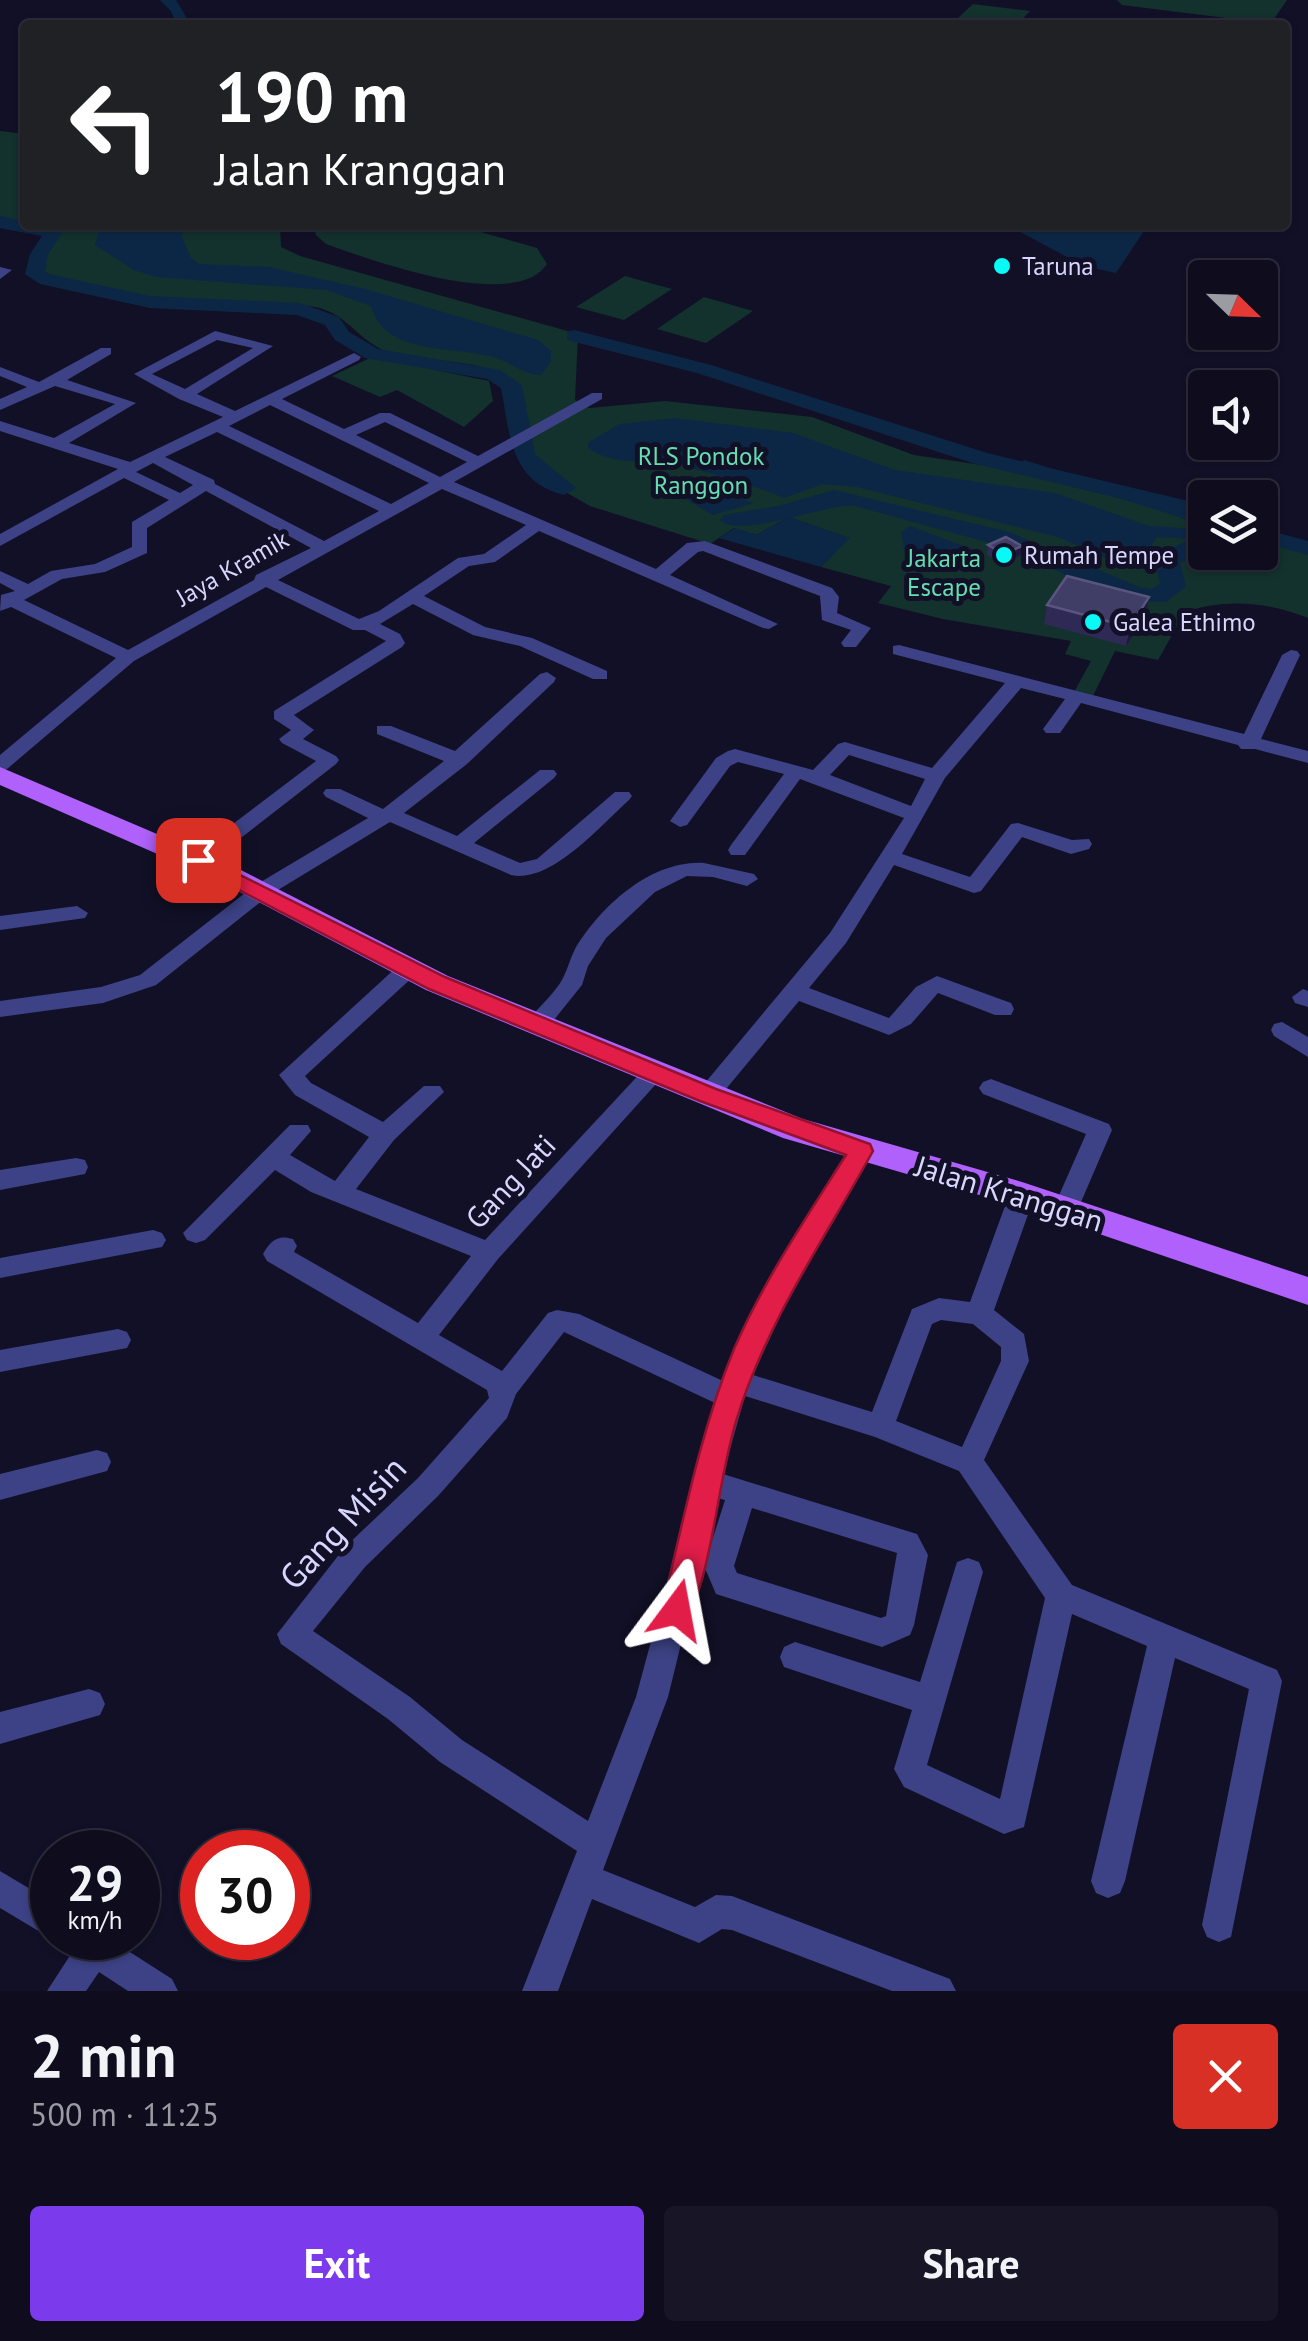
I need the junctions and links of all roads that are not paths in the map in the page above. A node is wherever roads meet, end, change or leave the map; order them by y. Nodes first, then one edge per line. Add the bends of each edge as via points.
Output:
1 (106, 352) dead end
2 (176, 354) junction
3 (354, 357) dead end
4 (193, 360) dead end
5 (211, 366) dead end
6 (0, 371) edge
7 (229, 372) junction
8 (55, 381) junction
9 (38, 387) junction
10 (184, 396) junction
11 (597, 396) dead end
12 (272, 400) junction
13 (0, 406) edge
14 (235, 417) junction
15 (217, 426) junction
16 (5, 432) edge
17 (344, 435) junction
18 (54, 446) junction
19 (154, 457) junction
20 (477, 462) junction
21 (128, 470) junction
22 (439, 482) junction
23 (208, 483) junction
24 (180, 499) junction
25 (390, 510) junction
26 (539, 524) junction
27 (0, 542) edge
28 (320, 546) junction
29 (0, 576) edge
30 (659, 576) junction
31 (262, 579) junction
32 (26, 590) junction
33 (410, 596) junction
34 (4, 602) edge
35 (367, 624) junction
36 (769, 624) dead end
37 (850, 644) dead end
38 (898, 650) dead end
39 (1292, 655) dead end
40 (128, 657) junction
41 (600, 675) dead end
42 (547, 678) dead end
43 (1016, 682) junction
44 (1076, 696) junction
45 (1053, 729) dead end
46 (384, 730) dead end
47 (1248, 744) junction
48 (1308, 757) edge
49 (460, 760) junction
50 (0, 765) edge
51 (546, 774) dead end
52 (806, 774) junction
53 (0, 775) edge
54 (936, 776) junction
55 (334, 793) dead end
56 (622, 796) dead end
57 (386, 815) junction
58 (916, 815) junction
59 (680, 821) dead end
60 (460, 844) junction
61 (1082, 844) dead end
62 (738, 850) dead end
63 (891, 857) junction
64 (198, 860) junction
65 (747, 878) dead end
66 (260, 891) junction
67 (77, 913) dead end
68 (0, 923) edge
69 (407, 970) junction
70 (796, 990) junction
71 (0, 1009) edge
72 (1003, 1009) dead end
73 (537, 1024) junction
74 (1282, 1030) dead end
75 (1308, 1050) edge
76 (654, 1073) junction
77 (990, 1088) dead end
78 (432, 1092) dead end
79 (708, 1095) junction
80 (300, 1131) dead end
81 (385, 1134) junction
82 (861, 1151) junction
83 (274, 1156) junction
84 (76, 1167) dead end
85 (0, 1180) edge
86 (340, 1192) junction
87 (1022, 1194) junction
88 (1066, 1209) junction
89 (196, 1232) dead end
90 (152, 1240) dead end
91 (284, 1246) dead end
92 (489, 1252) junction
93 (0, 1268) edge
94 (1308, 1291) edge
95 (979, 1314) junction
96 (421, 1339) junction
97 (118, 1340) dead end
98 (0, 1361) edge
99 (734, 1389) junction
100 (504, 1390) junction
101 (880, 1427) junction
102 (97, 1462) dead end
103 (969, 1462) junction
104 (707, 1482) junction
105 (0, 1487) edge
106 (742, 1493) junction
107 (968, 1572) dead end
108 (1061, 1595) junction
109 (1164, 1639) junction
110 (795, 1656) dead end
111 (928, 1700) junction
112 (90, 1704) dead end
113 (0, 1728) edge
114 (598, 1846) junction
115 (585, 1879) junction
116 (1108, 1881) dead end
117 (0, 1888) edge
118 (30, 1908) edge
119 (1218, 1925) dead end
120 (79, 1960) edge
121 (112, 1960) edge
122 (921, 1988) edge
123 (66, 1991) edge
124 (160, 1991) edge
125 (540, 1991) edge

1 - 8 street
2 - 4 street
2 - 7 street via 220,334 266,346
2 - 10 street via 142,376
3 - 12 street
5 - 7 street
6 - 9 street
7 - 10 street
8 - 9 street
8 - 18 street via 128,402
9 - 13 street
10 - 14 street
11 - 20 street, Jaya Kramik
12 - 14 street
12 - 17 street
14 - 15 street
15 - 19 street
15 - 25 street
16 - 18 street
17 - 20 street via 385,416
17 - 22 street
18 - 21 street
19 - 21 street
19 - 23 street
20 - 22 street, Jaya Kramik
21 - 24 street
21 - 27 street
22 - 25 street, Jaya Kramik
22 - 26 street
23 - 24 street
23 - 28 street
24 - 32 street via 138,526 141,549
25 - 28 street, Jaya Kramik
26 - 30 street
26 - 33 street via 489,558 464,562
28 - 31 street, Jaya Kramik
29 - 32 street
30 - 36 street
30 - 37 street via 693,547 705,546 826,592 828,616 862,628
31 - 35 street via 349,624
31 - 40 street, Jaya Kramik
32 - 34 street
33 - 35 street
33 - 41 street via 480,631 526,642
34 - 40 street
35 - 64 street via 396,643 280,715 304,730 289,739 329,760
38 - 43 street
39 - 47 street
40 - 50 street, Jaya Kramik
42 - 49 street
43 - 44 street
43 - 54 street
44 - 45 street
44 - 47 street
46 - 49 street
47 - 48 street
49 - 57 street
51 - 60 street
52 - 54 street via 845,748
52 - 58 street
52 - 59 street via 730,756
52 - 62 street
53 - 64 main road, Jalan Kranggan
54 - 58 street
55 - 57 street
56 - 60 street via 536,869 518,870
57 - 60 street
57 - 66 street
58 - 63 street
61 - 63 street via 1071,847 1018,829 974,886
63 - 70 street
64 - 66 main road, Jalan Kranggan
65 - 73 street via 702,869 665,876 615,914
66 - 69 main road, Jalan Kranggan
66 - 71 street via 137,985
67 - 68 street
69 - 73 main road, Jalan Kranggan
69 - 81 street via 291,1075 303,1089
70 - 72 street via 890,1026 902,1022 937,984
70 - 79 street
73 - 76 main road, Jalan Kranggan
74 - 75 street
76 - 79 main road, Jalan Kranggan
76 - 92 street, Gang Jati
77 - 88 street via 1100,1130
78 - 81 street
79 - 82 main road, Jalan Kranggan
80 - 83 street
81 - 86 street
82 - 87 main road, Jalan Kranggan
82 - 99 street via 775,1292
83 - 86 street
83 - 89 street
84 - 85 street
86 - 92 street
87 - 88 main road, Jalan Kranggan
87 - 95 street
88 - 94 main road, Jalan Kranggan
90 - 93 street
91 - 96 street via 276,1254
92 - 96 street, Gang Jati
95 - 101 street via 939,1310 922,1317
95 - 103 street via 1014,1342 1015,1354
96 - 100 street
97 - 98 street
99 - 100 street via 558,1321
99 - 101 street
99 - 104 street
100 - 114 street, Gang Misin via 480,1430 355,1556 292,1634 452,1751
101 - 103 street
102 - 105 street
103 - 108 street
104 - 106 street
104 - 114 street via 665,1656
106 - 106 street via 907,1543 913,1555 894,1631 882,1633 727,1584 719,1566
107 - 111 street
108 - 109 street
108 - 111 street via 1008,1818 910,1769
109 - 116 street
109 - 119 street via 1266,1681
110 - 111 street
112 - 113 street
114 - 115 street
115 - 122 street via 699,1926 716,1912 732,1913
115 - 125 street
117 - 118 street
120 - 123 street
121 - 124 street

